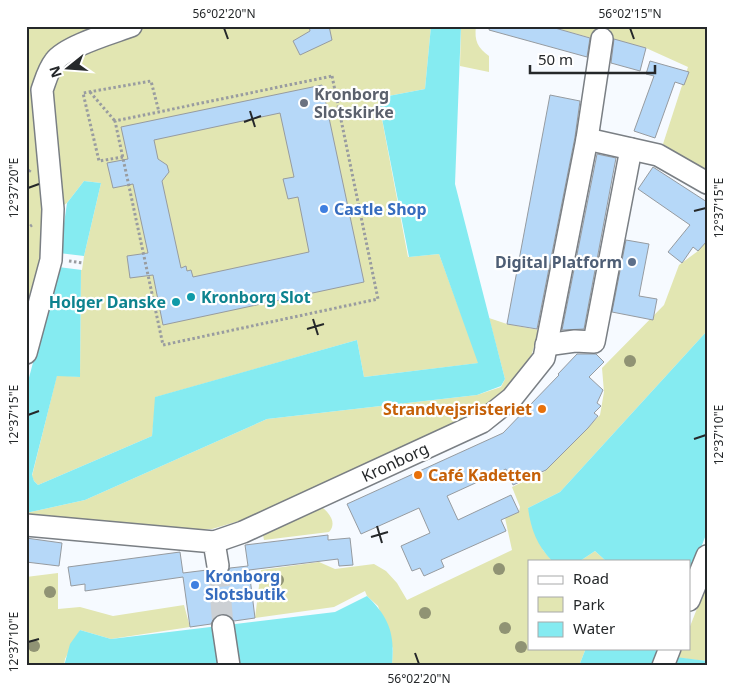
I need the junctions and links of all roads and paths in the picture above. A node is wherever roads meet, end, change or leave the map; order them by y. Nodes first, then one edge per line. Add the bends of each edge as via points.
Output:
1 (131, 26) edge
2 (602, 39) dead end
3 (90, 92) junction
4 (159, 112) junction
5 (116, 121) junction
6 (587, 139) junction
7 (631, 149) junction
8 (123, 156) junction
9 (707, 183) edge
10 (32, 225) dead end
11 (26, 229) edge
12 (546, 345) junction
13 (26, 353) edge
14 (26, 525) edge
15 (214, 542) junction
16 (707, 556) edge
17 (218, 566) tunnel mouth
18 (690, 598) edge
19 (223, 626) tunnel mouth
20 (229, 666) edge

1 - 13 street via 74,48 56,58 48,71 42,90 53,209 51,260
2 - 6 street, Kronborg
3 - 4 path via 150,81
3 - 5 path
3 - 8 path via 83,93 99,162
4 - 5 path
4 - 8 path via 332,76 378,299 164,345
5 - 8 path
6 - 7 street
6 - 12 street, Kronborg
7 - 9 street via 658,155
7 - 12 street via 594,342
10 - 11 path
12 - 15 street, Kronborg via 544,358 512,398 482,422 243,532
14 - 15 street
15 - 17 street
16 - 18 street
19 - 20 street

